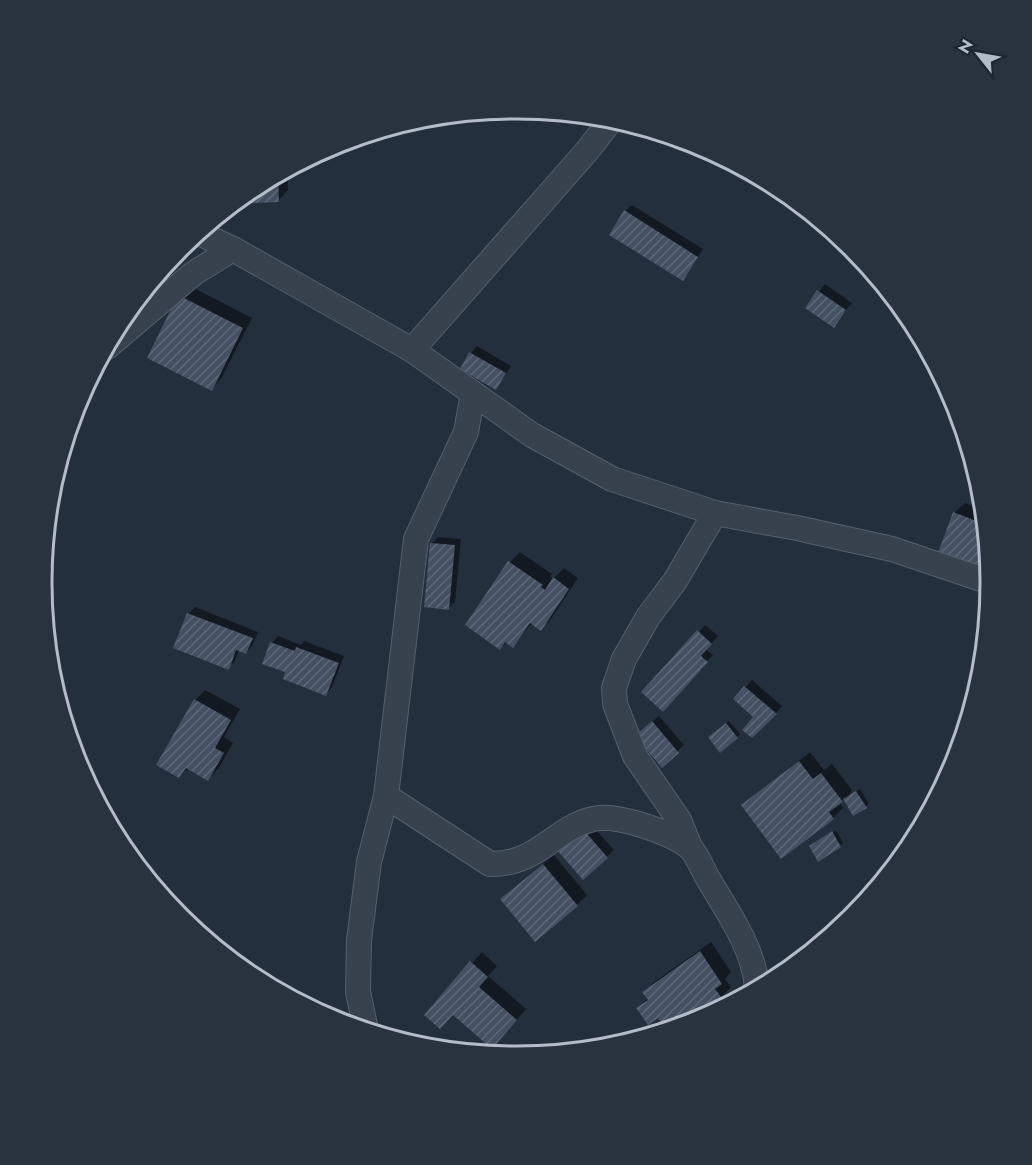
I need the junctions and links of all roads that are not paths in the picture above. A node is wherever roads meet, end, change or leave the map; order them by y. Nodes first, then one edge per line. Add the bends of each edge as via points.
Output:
1 (605, 128) edge
2 (207, 237) edge
3 (233, 249) junction
4 (129, 328) edge
5 (411, 350) junction
6 (473, 393) junction
7 (715, 513) junction
8 (980, 579) edge
9 (386, 796) junction
10 (690, 847) junction
11 (756, 979) edge
12 (364, 1020) edge

1 - 5 street
2 - 3 street
3 - 4 street via 194,273
3 - 5 street
5 - 6 street
6 - 7 street via 532,435 612,479
6 - 9 street via 466,432 416,539
7 - 8 street via 892,549
7 - 10 street via 638,634 614,688 615,704 635,756 679,820
9 - 10 street via 490,864 508,864 536,853 594,818 612,818 664,833
9 - 12 street via 369,862 359,940 358,992
10 - 11 street via 740,934

